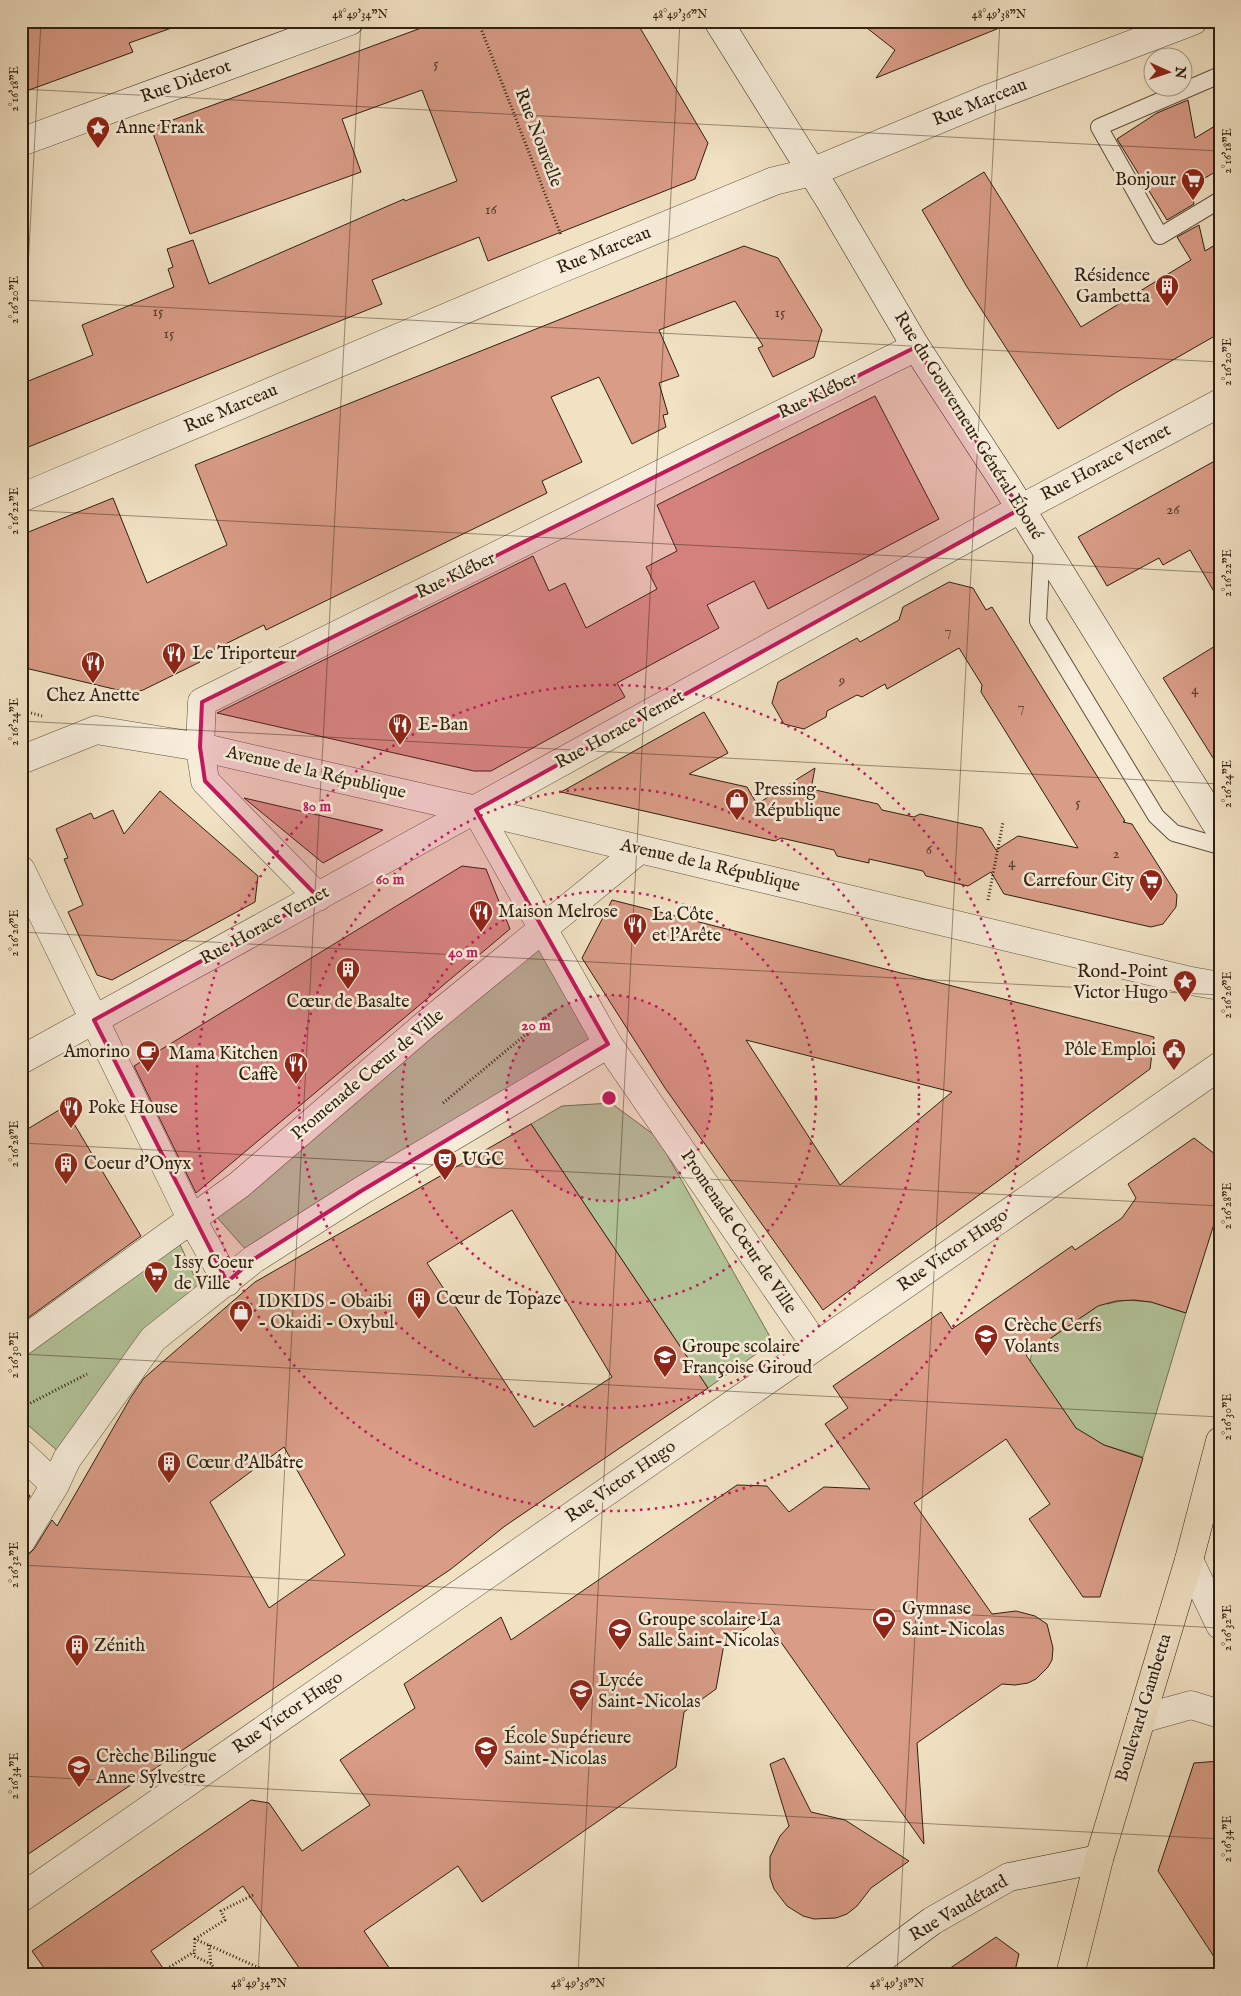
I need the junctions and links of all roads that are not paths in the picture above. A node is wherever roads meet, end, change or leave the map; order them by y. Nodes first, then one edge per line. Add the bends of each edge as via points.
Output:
1 (350, 21) edge
2 (718, 21) edge
3 (1193, 21) edge
4 (1220, 75) edge
5 (21, 142) edge
6 (812, 172) junction
7 (1220, 200) edge
8 (916, 347) junction
9 (1220, 403) edge
10 (21, 498) edge
11 (1020, 509) junction
12 (1042, 544) junction
13 (200, 747) junction
14 (21, 760) edge
15 (476, 810) junction
16 (1220, 830) edge
17 (1220, 846) edge
18 (639, 850) junction
19 (21, 870) edge
20 (318, 897) junction
21 (542, 928) junction
22 (1220, 986) edge
23 (94, 1020) junction
24 (608, 1044) junction
25 (21, 1060) edge
26 (1220, 1066) edge
27 (191, 1218) junction
28 (227, 1282) junction
29 (21, 1342) edge
30 (816, 1346) junction
31 (1220, 1441) edge
32 (21, 1453) edge
33 (55, 1485) junction
34 (21, 1540) edge
35 (1189, 1560) junction
36 (1220, 1626) edge
37 (1220, 1714) edge
38 (1141, 1718) junction
39 (1099, 1859) junction
40 (21, 1898) edge
41 (859, 1975) edge
42 (1070, 1975) edge

1 - 5 street, Rue Diderot
2 - 6 street, Rue du Gouverneur Général Éboué
3 - 6 street, Rue Marceau via 990,98
4 - 7 lane via 1099,127 1160,236
6 - 8 street, Rue du Gouverneur Général Éboué
6 - 10 street, Rue Marceau via 774,181
8 - 11 street, Rue du Gouverneur Général Éboué
8 - 13 street, Rue Kléber via 202,702
9 - 11 street, Rue Horace Vernet
11 - 12 street, Rue du Gouverneur Général Éboué
11 - 15 street, Rue Horace Vernet
12 - 16 street, Rue du Gouverneur Général Éboué
12 - 17 lane via 1038,621 1156,816 1174,833
13 - 14 street via 96,730
13 - 15 street, Avenue de la République
13 - 20 street via 205,781
15 - 18 street, Avenue de la République
15 - 20 street, Rue Horace Vernet
15 - 21 street, Promenade Cœur de Ville
18 - 21 street, Promenade Cœur de Ville
18 - 22 street, Avenue de la République
19 - 23 street
20 - 23 street, Rue Horace Vernet
21 - 24 street, Promenade Cœur de Ville
21 - 27 street, Promenade Cœur de Ville via 239,1185
23 - 25 street, Rue Horace Vernet
23 - 27 street
24 - 28 street via 361,1191 254,1259
24 - 30 street, Promenade Cœur de Ville
26 - 30 street, Rue Victor Hugo
27 - 28 street
27 - 29 street, Promenade Cœur de Ville
28 - 33 street via 153,1339 67,1459
30 - 40 street, Rue Victor Hugo
31 - 35 main road, Boulevard Gambetta
32 - 33 street
33 - 34 street
35 - 36 street
35 - 38 main road, Boulevard Gambetta
37 - 38 street via 1191,1705
38 - 39 main road, Boulevard Gambetta
39 - 41 street, Rue Vaudétard via 1009,1877 932,1921
39 - 42 main road, Boulevard Gambetta

